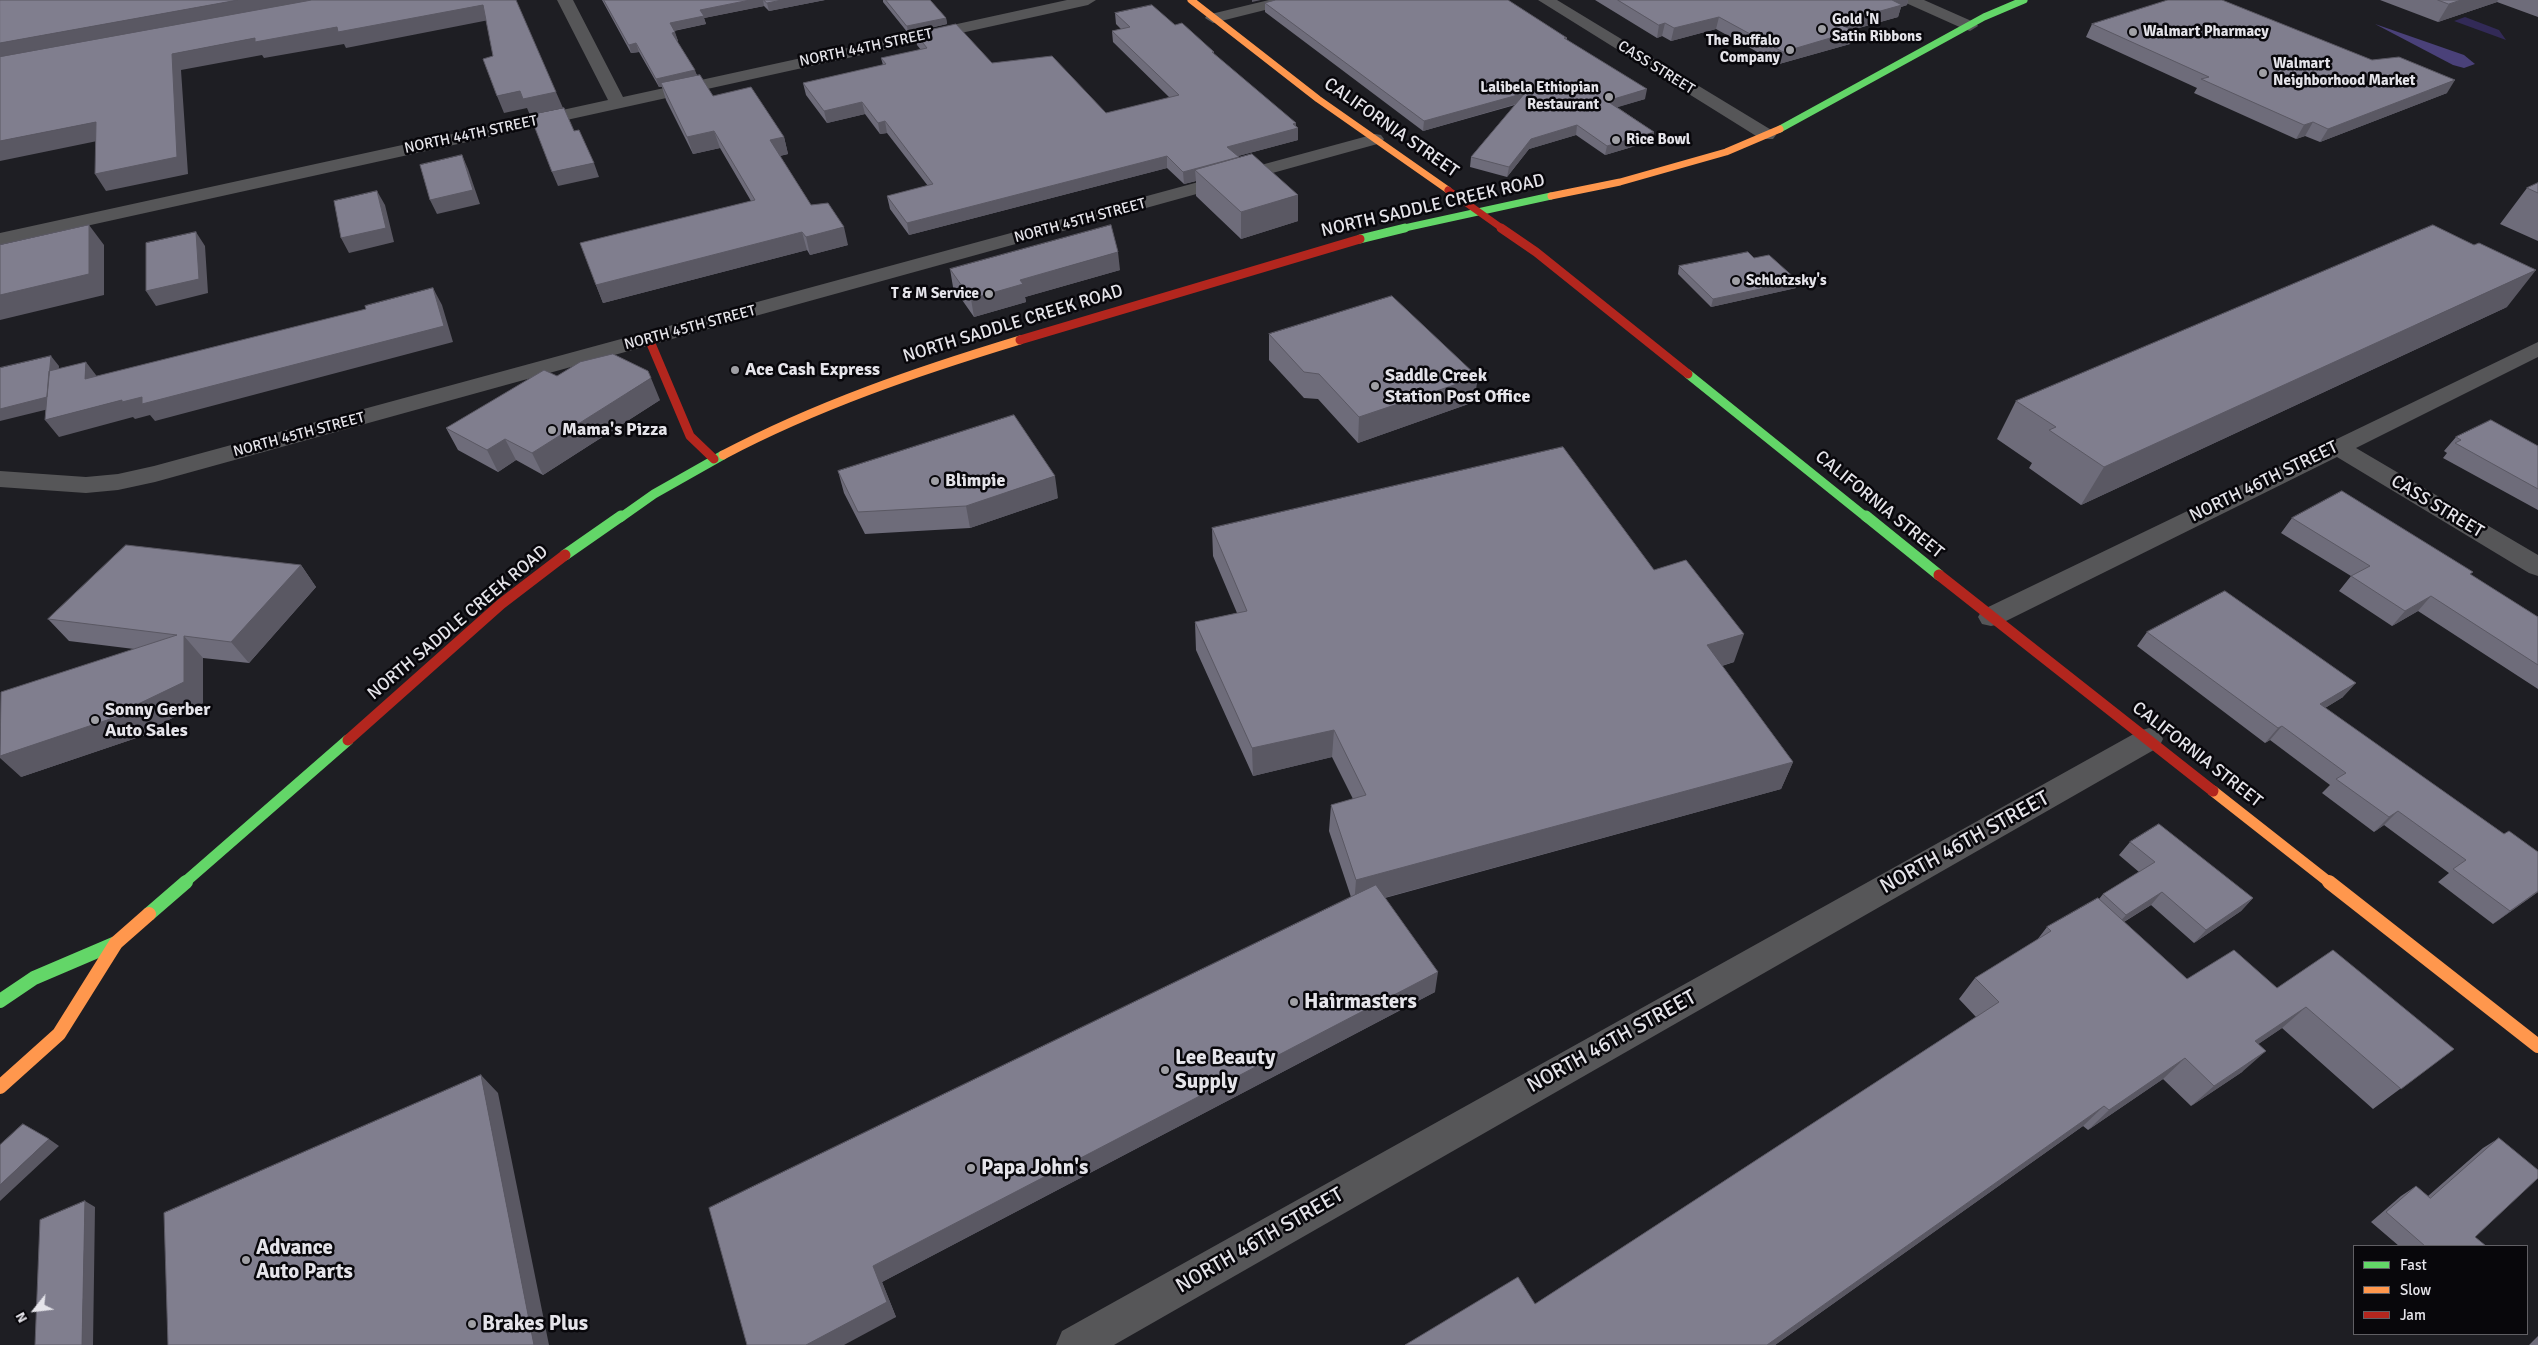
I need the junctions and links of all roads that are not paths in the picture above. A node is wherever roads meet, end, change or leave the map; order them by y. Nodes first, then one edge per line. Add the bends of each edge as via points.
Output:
1 (565, 0) edge
2 (1088, 0) edge
3 (1191, 0) edge
4 (1288, 0) edge
5 (1546, 0) edge
6 (1910, 0) edge
7 (2024, 0) edge
8 (1213, 18) junction
9 (1970, 26) junction
10 (618, 103) junction
11 (1767, 135) junction
12 (1375, 139) junction
13 (1479, 211) junction
14 (0, 239) edge
15 (649, 339) junction
16 (2538, 349) edge
17 (2336, 446) junction
18 (714, 459) junction
19 (0, 480) edge
20 (2538, 567) edge
21 (1990, 617) junction
22 (2149, 739) junction
23 (116, 943) junction
24 (34, 978) junction
25 (0, 990) edge
26 (0, 1001) edge
27 (2538, 1046) edge
28 (0, 1087) edge
29 (1076, 1345) edge

1 - 10 street
2 - 10 street, NORTH 44TH STREET
3 - 8 main road, CALIFORNIA STREET
4 - 8 street
5 - 11 street, CASS STREET
6 - 9 street
7 - 9 main road, NORTH SADDLE CREEK ROAD
8 - 12 main road, CALIFORNIA STREET
9 - 11 main road, NORTH SADDLE CREEK ROAD via 1824,108
10 - 14 street, NORTH 44TH STREET
11 - 13 main road, NORTH SADDLE CREEK ROAD via 1726,152 1664,171
12 - 13 main road, CALIFORNIA STREET
12 - 15 street, NORTH 45TH STREET
13 - 18 main road, NORTH SADDLE CREEK ROAD via 1330,247 937,364 815,410
13 - 21 main road, CALIFORNIA STREET via 1577,284
15 - 18 main road via 690,436
15 - 19 street, NORTH 45TH STREET via 146,476 86,485
16 - 17 street, NORTH 46TH STREET
17 - 20 street, CASS STREET
17 - 21 street, NORTH 46TH STREET
18 - 23 main road, NORTH SADDLE CREEK ROAD via 614,520 501,604
21 - 22 main road, CALIFORNIA STREET
22 - 27 main road, CALIFORNIA STREET
22 - 29 street, NORTH 46TH STREET
23 - 24 main road, NORTH SADDLE CREEK ROAD
23 - 28 main road, NORTH SADDLE CREEK ROAD via 59,1034
24 - 25 main road
24 - 26 main road, NORTH SADDLE CREEK ROAD

